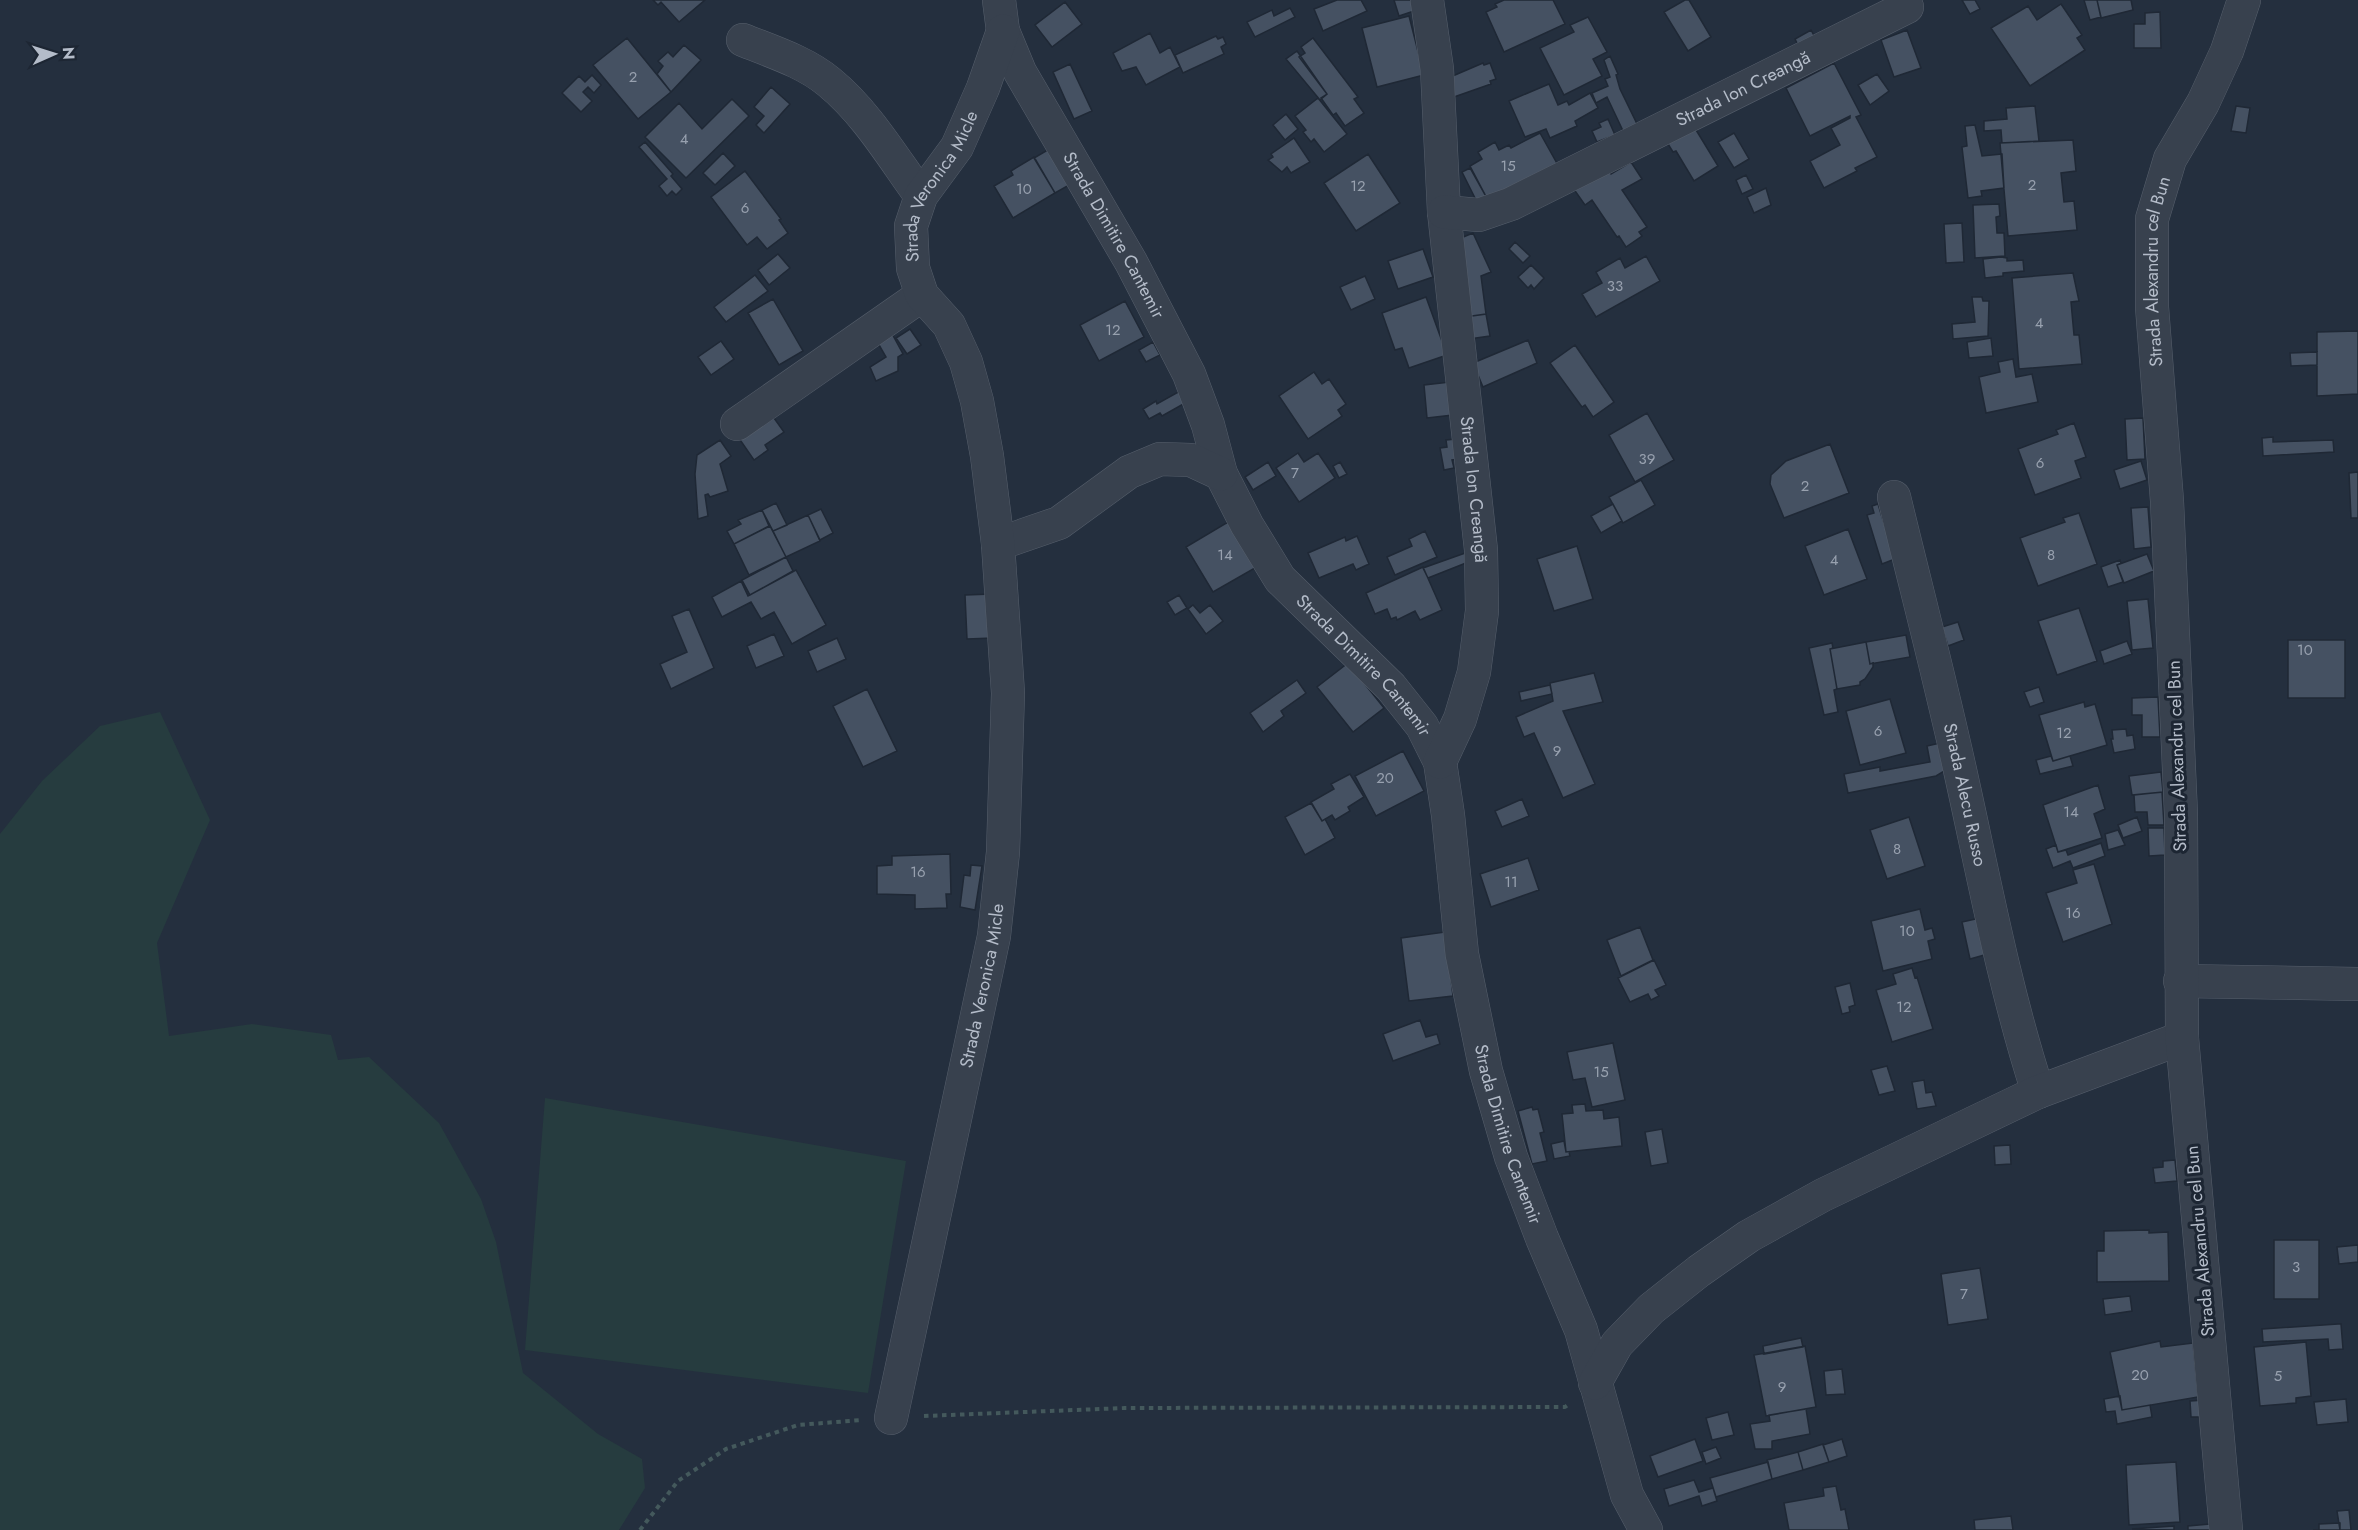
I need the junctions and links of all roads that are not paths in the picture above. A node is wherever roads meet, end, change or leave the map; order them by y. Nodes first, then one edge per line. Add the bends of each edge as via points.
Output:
1 (1427, 0) edge
2 (2244, 0) edge
3 (1907, 7) dead end
4 (1001, 15) edge
5 (743, 40) dead end
6 (921, 196) junction
7 (1444, 212) junction
8 (922, 296) junction
9 (737, 424) dead end
10 (1221, 474) junction
11 (1894, 497) dead end
12 (998, 544) junction
13 (1440, 762) junction
14 (2180, 981) junction
15 (2358, 984) edge
16 (2182, 1038) junction
17 (2038, 1092) junction
18 (1595, 1383) junction
19 (891, 1418) road end
20 (1646, 1530) edge
21 (2226, 1530) edge

1 - 7 street, Strada Ion Creangă via 1437,69
2 - 14 street, Strada Alexandru cel Bun via 2227,51 2203,103 2170,159 2152,219 2152,307 2167,501 2181,814
3 - 7 street, Strada Ion Creangă via 1511,204 1479,215
4 - 6 street, Strada Veronica Micle via 983,88 957,147
4 - 10 street, Strada Dimitire Cantemir via 1020,72 1131,262 1189,374
5 - 6 street via 792,60 829,82 867,121
6 - 8 street, Strada Veronica Micle via 911,226 913,268
7 - 13 street, Strada Ion Creangă via 1481,550 1482,611 1474,672 1460,719
8 - 9 street
8 - 12 street, Strada Veronica Micle via 949,325 966,362 987,456
10 - 12 street via 1191,460 1160,459 1129,472 1059,523
10 - 13 street, Strada Dimitire Cantemir via 1280,579 1391,687 1422,726
11 - 17 street, Strada Alecu Russo via 1960,768 2002,963
12 - 19 street, Strada Veronica Micle via 1008,693 1003,852 994,936
13 - 18 street, Strada Dimitire Cantemir via 1462,954 1486,1071 1511,1157 1581,1330
14 - 15 street
14 - 16 street, Strada Alexandru cel Bun
16 - 17 street
16 - 21 street, Strada Alexandru cel Bun
17 - 18 street via 1822,1195 1749,1236 1651,1309 1617,1344
18 - 20 street, Strada Dimitire Cantemir via 1627,1495

